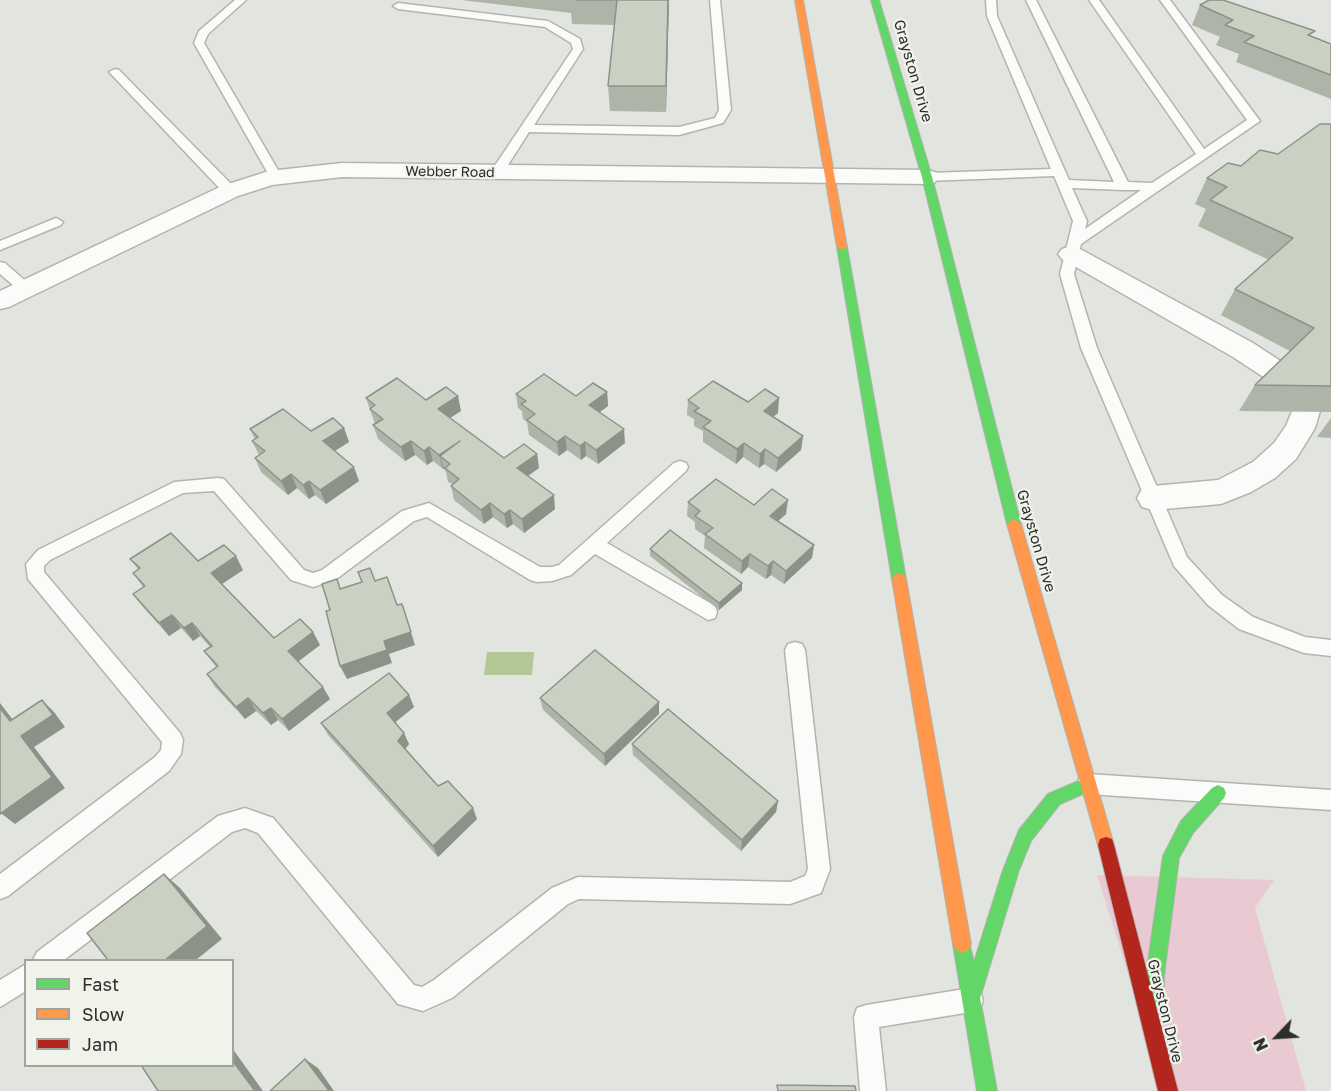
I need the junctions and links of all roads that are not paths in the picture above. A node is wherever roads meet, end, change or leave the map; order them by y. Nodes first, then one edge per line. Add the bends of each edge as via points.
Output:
1 (241, 0) edge
2 (715, 0) edge
3 (799, 0) edge
4 (875, 0) edge
5 (991, 0) edge
6 (1031, 0) edge
7 (1094, 0) edge
8 (1165, 0) edge
9 (398, 6) dead end
10 (115, 72) dead end
11 (526, 128) junction
12 (1203, 156) junction
13 (496, 173) junction
14 (831, 176) junction
15 (276, 177) junction
16 (927, 177) junction
17 (1063, 178) junction
18 (1123, 186) junction
19 (1155, 187) junction
20 (230, 191) junction
21 (56, 222) dead end
22 (0, 246) edge
23 (1074, 247) junction
24 (0, 266) edge
25 (26, 289) junction
26 (0, 301) edge
27 (1278, 373) edge
28 (1305, 411) edge
29 (680, 467) dead end
30 (1153, 498) junction
31 (594, 544) junction
32 (708, 612) dead end
33 (1331, 648) edge
34 (795, 650) dead end
35 (1088, 784) junction
36 (1218, 793) junction
37 (1331, 800) edge
38 (0, 888) edge
39 (46, 959) edge
40 (24, 977) edge
41 (0, 995) edge
42 (971, 1000) junction
43 (1156, 1049) junction
44 (873, 1091) edge
45 (987, 1091) edge
46 (1168, 1091) edge

1 - 15 lane via 203,33 199,43
2 - 11 lane via 725,110 719,120 679,131
3 - 14 main road
4 - 16 main road, Grayston Drive
5 - 17 lane via 992,16
6 - 18 lane
7 - 12 lane
8 - 12 lane via 1254,121
9 - 11 lane via 548,24 576,41 578,50
10 - 20 lane
11 - 13 lane
12 - 19 lane
13 - 14 street, Webber Road
13 - 15 street, Webber Road via 342,170
14 - 16 street, Webber Road
14 - 42 main road
15 - 20 street, Webber Road
16 - 17 lane
16 - 35 main road, Grayston Drive via 1008,505
17 - 18 lane
17 - 23 lane via 1080,221
18 - 19 lane
19 - 23 lane
20 - 25 street, Webber Road
21 - 22 lane
23 - 27 street
23 - 30 lane via 1067,274 1089,348
24 - 25 lane
25 - 26 street, Webber Road
28 - 30 street via 1300,428 1285,451 1240,484 1221,492
29 - 31 lane
30 - 33 lane via 1180,561 1215,600 1246,623 1304,645
31 - 32 lane
31 - 38 lane via 565,570 537,575 429,510 408,516 328,575 313,580 297,575 218,484 180,487 44,555 35,564 35,574 173,740 171,754 162,764
34 - 39 lane via 819,869 813,885 790,893 578,888 560,896 443,989 423,999 407,995 266,825 246,818 226,823
35 - 36 lane
35 - 42 main road via 1054,799 1025,836
35 - 43 main road, Grayston Drive via 1113,869
36 - 37 lane
36 - 43 main road via 1187,827 1171,856 1155,976
40 - 41 lane
42 - 44 lane via 866,1017
42 - 45 main road
43 - 46 main road, Grayston Drive

